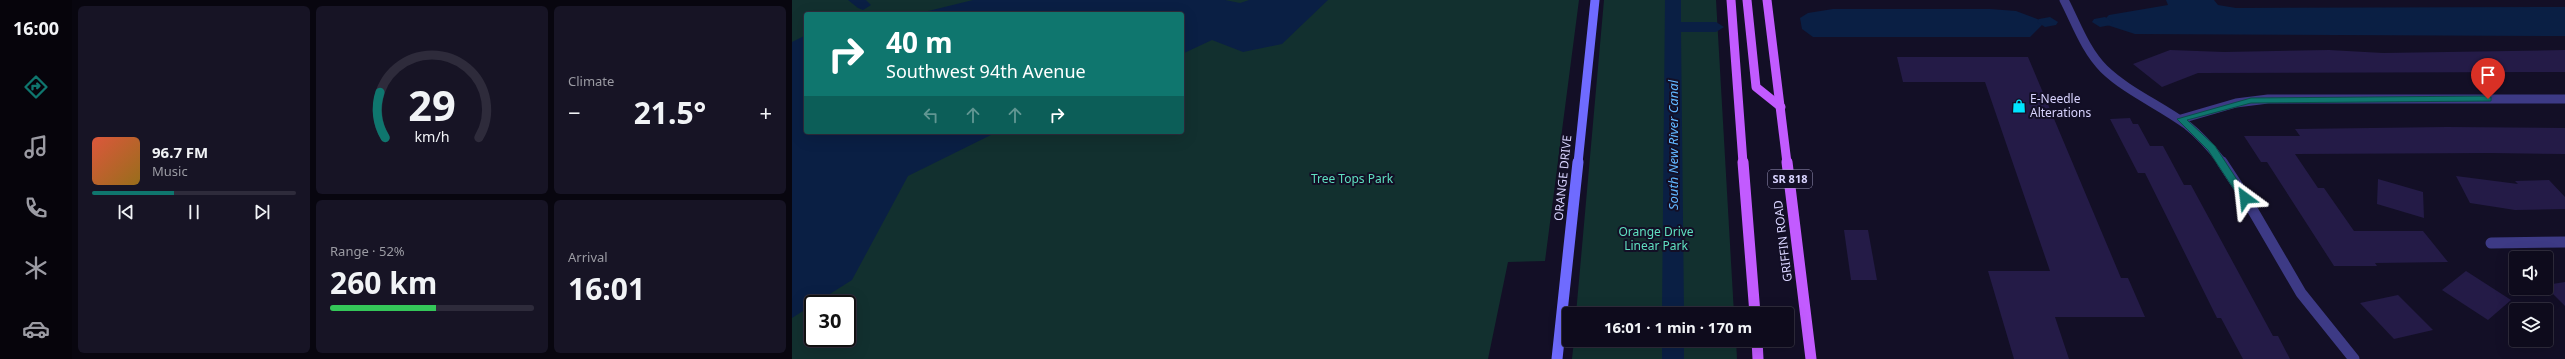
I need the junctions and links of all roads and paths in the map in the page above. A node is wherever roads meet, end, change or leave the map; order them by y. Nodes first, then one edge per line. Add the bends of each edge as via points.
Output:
1 (1594, 0) edge
2 (1731, 0) edge
3 (1747, 0) edge
4 (1767, 0) edge
5 (2064, 0) edge
6 (2565, 99) edge
7 (1781, 107) junction
8 (2181, 119) junction
9 (2491, 242) dead end
10 (2565, 242) edge
11 (1754, 307) edge
12 (1757, 347) edge
13 (1557, 359) edge
14 (1758, 359) edge
15 (1811, 359) edge
16 (2354, 359) edge

1 - 13 street, ORANGE DRIVE
2 - 11 main road
3 - 7 main road via 1756,87
4 - 7 main road, GRIFFIN ROAD / SR 818
5 - 8 street via 2089,51 2104,69 2141,96
6 - 8 street via 2268,99 2236,103
7 - 15 main road, GRIFFIN ROAD / SR 818
8 - 16 street via 2201,136 2222,161 2295,284
9 - 10 street
12 - 14 main road

